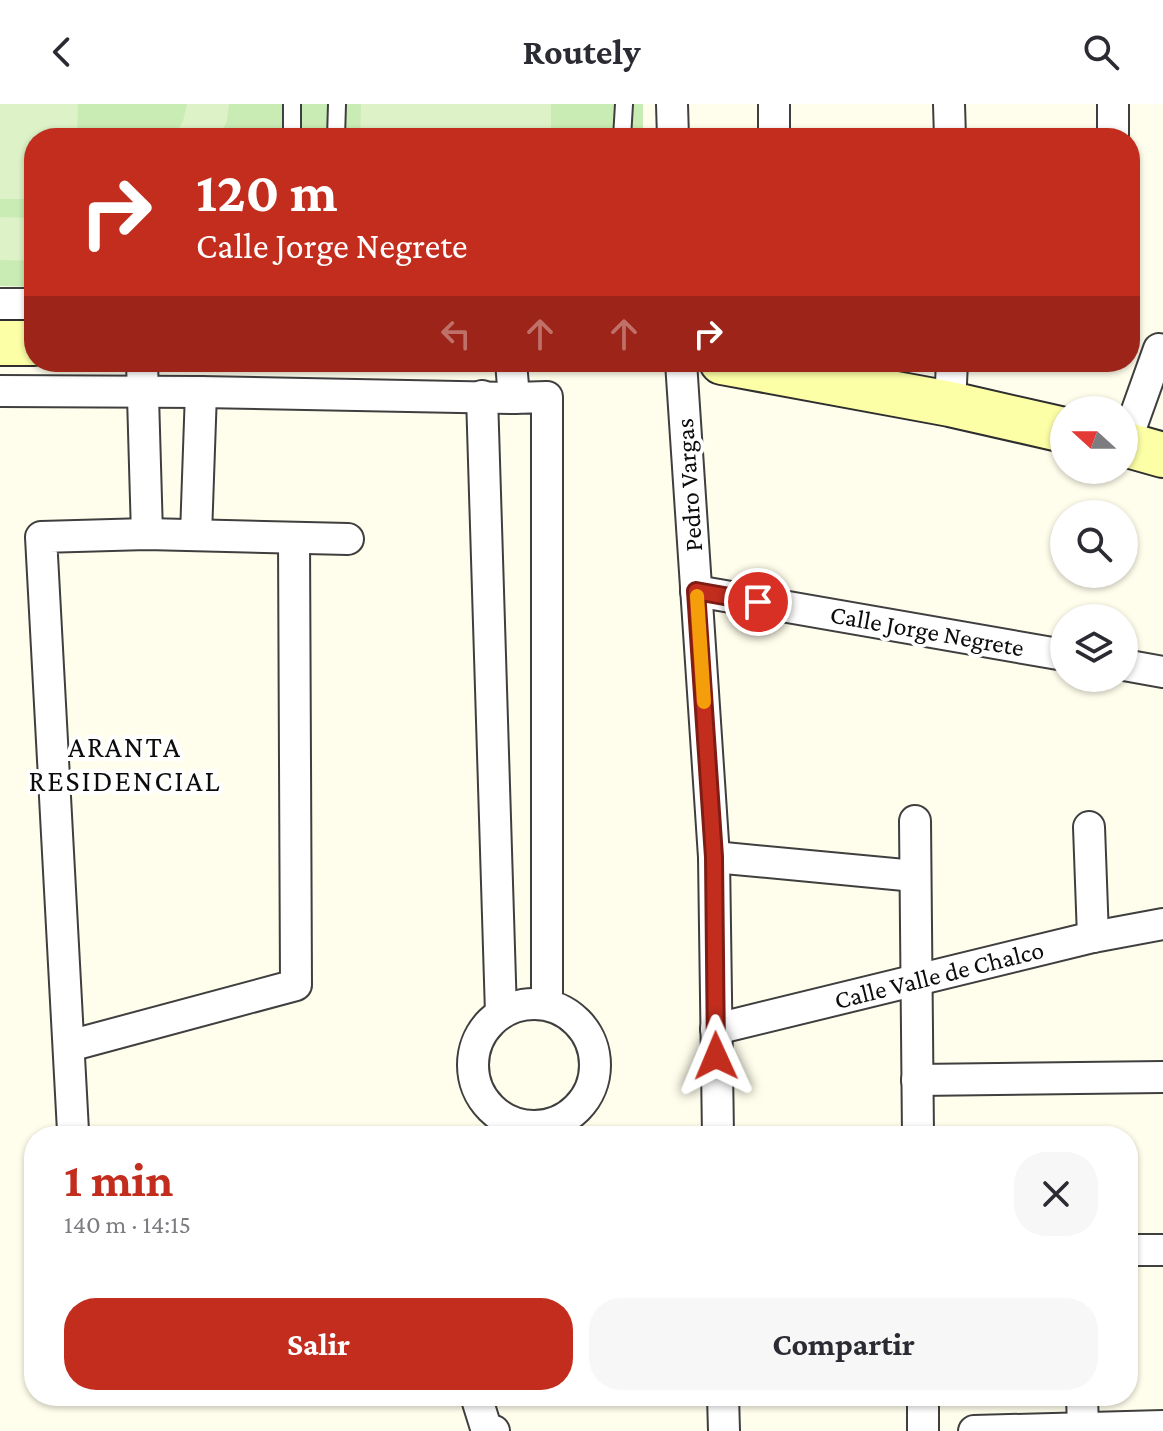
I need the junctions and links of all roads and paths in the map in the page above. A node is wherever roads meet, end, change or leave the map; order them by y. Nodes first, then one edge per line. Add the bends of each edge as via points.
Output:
1 (292, 104) edge
2 (337, 104) edge
3 (624, 104) edge
4 (672, 104) edge
5 (774, 104) edge
6 (949, 104) edge
7 (1113, 104) edge
8 (292, 128) edge
9 (336, 128) edge
10 (623, 128) edge
11 (673, 128) edge
12 (774, 128) edge
13 (950, 128) edge
14 (1113, 128) edge
15 (0, 304) edge
16 (24, 304) edge
17 (0, 343) edge
18 (24, 343) edge
19 (1151, 349) edge
20 (143, 372) edge
21 (512, 372) edge
22 (682, 372) edge
23 (831, 372) edge
24 (951, 383) edge
25 (0, 391) edge
26 (201, 392) junction
27 (144, 393) junction
28 (482, 396) junction
29 (514, 398) junction
30 (1050, 424) edge
31 (1138, 441) edge
32 (147, 534) junction
33 (196, 535) junction
34 (294, 538) junction
35 (348, 539) dead end
36 (696, 591) junction
37 (1050, 653) edge
38 (1138, 668) edge
39 (1163, 672) edge
40 (915, 821) dead end
41 (1089, 827) dead end
42 (714, 857) junction
43 (915, 876) junction
44 (1163, 924) edge
45 (1093, 937) junction
46 (916, 980) junction
47 (547, 1004) junction
48 (501, 1013) junction
49 (716, 1029) junction
50 (69, 1046) junction
51 (1163, 1077) edge
52 (917, 1080) junction
53 (73, 1126) edge
54 (522, 1126) edge
55 (547, 1126) edge
56 (718, 1126) edge
57 (918, 1126) edge
58 (1138, 1250) edge
59 (1163, 1250) edge
60 (479, 1406) edge
61 (723, 1406) edge
62 (923, 1406) edge
63 (1082, 1406) edge
64 (1083, 1428) junction
65 (1159, 1428) edge
66 (494, 1431) edge
67 (724, 1431) edge
68 (923, 1431) edge
69 (974, 1431) edge

1 - 8 lane
2 - 9 lane
3 - 10 lane
4 - 11 street
5 - 12 street
6 - 13 street
7 - 14 street
15 - 16 street
17 - 18 street
19 - 31 street
20 - 27 street
21 - 29 street
22 - 36 street, Pedro Vargas
23 - 24 street
24 - 30 street
25 - 27 street
26 - 27 street
26 - 28 street
26 - 33 street
27 - 32 street
28 - 29 street
28 - 48 street
29 - 47 street via 547,397
32 - 33 street
32 - 50 street via 41,537
33 - 34 street
34 - 35 street
34 - 50 street via 296,985
36 - 37 street, Calle Jorge Negrete
36 - 42 street, Pedro Vargas
38 - 39 street
40 - 43 street
41 - 45 street
42 - 43 street
42 - 49 street, Pedro Vargas
43 - 46 street
44 - 45 street, Calle Valle de Chalco
45 - 46 street, Calle Valle de Chalco
46 - 49 street, Calle Valle de Chalco
46 - 52 street
47 - 48 street via 515,1006
47 - 55 street via 576,1019 596,1061 595,1077 580,1106
48 - 54 street via 479,1037 473,1060 476,1084 493,1111
49 - 56 street, Pedro Vargas
50 - 53 street
51 - 52 street
52 - 57 street
58 - 59 street
60 - 66 street via 486,1428
61 - 67 street
62 - 68 street
63 - 64 street
64 - 65 street
64 - 69 street

